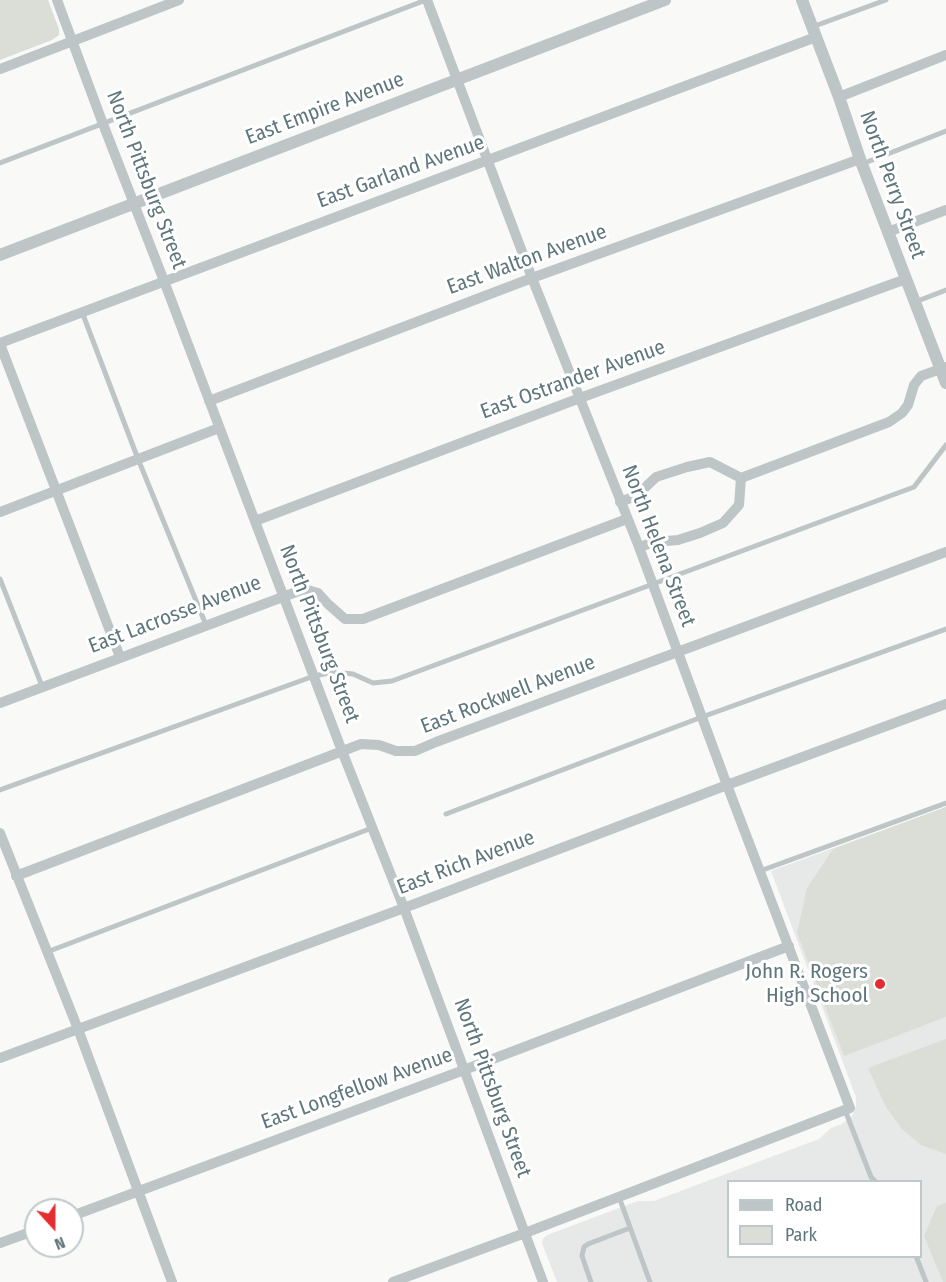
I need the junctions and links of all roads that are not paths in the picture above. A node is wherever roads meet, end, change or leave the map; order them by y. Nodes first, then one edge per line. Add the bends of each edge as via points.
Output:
1 (57, 0) edge
2 (179, 0) edge
3 (426, 0) edge
4 (665, 0) edge
5 (802, 0) edge
6 (886, 0) edge
7 (814, 32) junction
8 (73, 41) junction
9 (946, 55) edge
10 (0, 69) edge
11 (458, 80) junction
12 (839, 97) junction
13 (103, 124) junction
14 (946, 132) edge
15 (488, 160) junction
16 (861, 162) junction
17 (0, 163) edge
18 (134, 204) junction
19 (946, 210) edge
20 (888, 232) junction
21 (0, 255) edge
22 (532, 278) junction
23 (906, 279) junction
24 (164, 281) junction
25 (946, 290) edge
26 (915, 302) junction
27 (82, 312) junction
28 (0, 344) edge
29 (943, 368) edge
30 (946, 383) edge
31 (580, 398) junction
32 (209, 401) junction
33 (219, 428) junction
34 (946, 445) edge
35 (138, 459) junction
36 (741, 478) junction
37 (55, 490) junction
38 (620, 502) junction
39 (0, 512) edge
40 (627, 519) junction
41 (255, 521) junction
42 (639, 547) junction
43 (946, 552) edge
44 (0, 579) edge
45 (653, 584) junction
46 (284, 595) junction
47 (206, 625) junction
48 (946, 629) edge
49 (678, 652) junction
50 (120, 657) junction
51 (314, 676) junction
52 (42, 687) junction
53 (0, 703) edge
54 (946, 704) edge
55 (702, 717) junction
56 (342, 751) junction
57 (727, 785) junction
58 (0, 790) edge
59 (946, 802) edge
60 (446, 814) dead end
61 (372, 828) junction
62 (0, 833) edge
63 (760, 872) junction
64 (16, 876) junction
65 (404, 908) junction
66 (789, 946) junction
67 (47, 952) junction
68 (78, 1029) junction
69 (0, 1058) edge
70 (465, 1070) junction
71 (848, 1109) junction
72 (874, 1180) edge
73 (138, 1190) junction
74 (619, 1197) junction
75 (84, 1211) edge
76 (630, 1228) junction
77 (525, 1233) junction
78 (24, 1234) edge
79 (0, 1243) edge
80 (916, 1258) edge
81 (172, 1282) edge
82 (393, 1282) edge
83 (543, 1282) edge
84 (591, 1282) edge
85 (650, 1282) edge
86 (926, 1282) edge

1 - 8 street, North Pittsburg Street
2 - 8 street
3 - 11 street, North Helena Street
3 - 13 lane
4 - 11 street, East Empire Avenue
5 - 7 street, North Perry Street
6 - 7 lane
7 - 12 street, North Perry Street
7 - 15 street, East Garland Avenue
8 - 10 street
8 - 13 street, North Pittsburg Street
9 - 12 street
11 - 15 street, North Helena Street
11 - 18 street, East Empire Avenue
12 - 16 street, North Perry Street
13 - 17 lane
13 - 18 street, North Pittsburg Street
14 - 16 lane
15 - 22 street, North Helena Street
15 - 24 street, East Garland Avenue
16 - 20 street, North Perry Street
16 - 22 street, East Walton Avenue
18 - 21 street, East Empire Avenue
18 - 24 street, North Pittsburg Street
19 - 20 street
20 - 23 street, North Perry Street
22 - 31 street, North Helena Street
22 - 32 street, East Walton Avenue
23 - 26 street, North Perry Street
23 - 31 street, East Ostrander Avenue
24 - 27 street, East Garland Avenue
24 - 32 street, North Pittsburg Street
25 - 26 lane
26 - 29 street, North Perry Street
27 - 28 street, East Garland Avenue
27 - 35 lane
28 - 37 street
29 - 30 street, North Perry Street
29 - 36 street via 921,376 908,405 889,422
31 - 38 street, North Helena Street
31 - 41 street, East Ostrander Avenue
32 - 33 street, North Pittsburg Street
33 - 35 street
33 - 41 street, North Pittsburg Street
34 - 45 lane via 914,487
35 - 37 street
35 - 47 lane
36 - 38 street via 710,462 687,466 656,477 636,496
36 - 42 street via 739,505 723,523 678,540
37 - 39 street
37 - 50 street
38 - 40 street, North Helena Street
40 - 42 street, North Helena Street
40 - 46 street, East Lacrosse Avenue via 363,620 345,619 318,593 304,589
41 - 46 street, North Pittsburg Street
42 - 45 street, North Helena Street
43 - 49 street, East Rockwell Avenue
44 - 52 lane
45 - 49 street, North Helena Street
45 - 51 lane via 392,681 373,683 353,674 334,672
46 - 47 street, East Lacrosse Avenue
46 - 51 street, North Pittsburg Street
47 - 50 street, East Lacrosse Avenue
48 - 55 lane
49 - 55 street, North Helena Street
49 - 56 street, East Rockwell Avenue via 415,752 361,744
50 - 52 street, East Lacrosse Avenue
51 - 56 street, North Pittsburg Street
51 - 58 lane
52 - 53 street, East Lacrosse Avenue
54 - 57 street, East Rich Avenue
55 - 57 street, North Helena Street
55 - 60 lane
56 - 61 street, North Pittsburg Street
56 - 64 street, East Rockwell Avenue
57 - 63 street, North Helena Street
57 - 65 street, East Rich Avenue
59 - 63 lane
61 - 65 street, North Pittsburg Street
61 - 67 lane
62 - 64 street
63 - 66 street, North Helena Street
64 - 67 street
65 - 68 street, East Rich Avenue
65 - 70 street, North Pittsburg Street
66 - 70 street, East Longfellow Avenue
66 - 71 street, North Helena Street
67 - 68 street
68 - 69 street, East Rich Avenue
68 - 73 street
70 - 73 street, East Longfellow Avenue
70 - 77 street, North Pittsburg Street
71 - 72 lane
71 - 74 street
73 - 75 street, East Longfellow Avenue
73 - 81 street
74 - 76 lane
74 - 77 street
76 - 84 lane via 584,1247 582,1256
76 - 85 lane
77 - 82 street
77 - 83 street, North Pittsburg Street
78 - 79 street
80 - 86 lane

